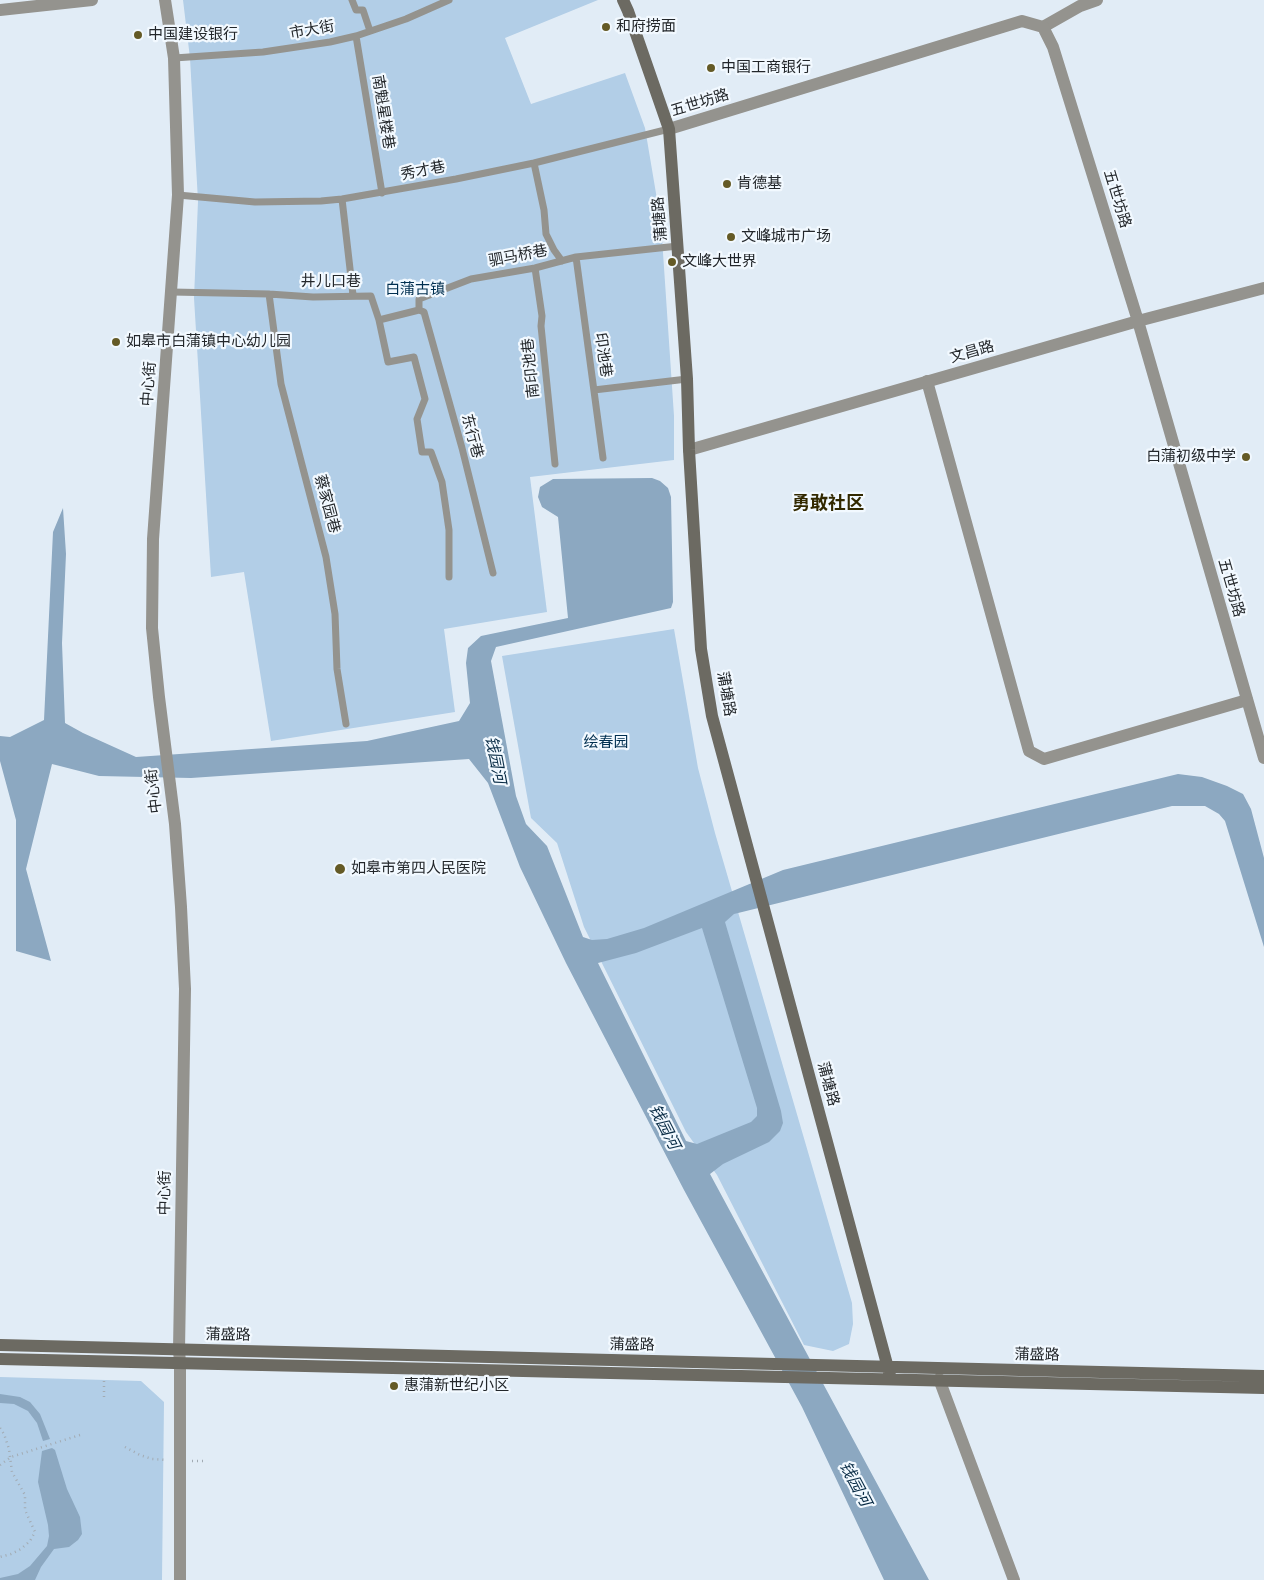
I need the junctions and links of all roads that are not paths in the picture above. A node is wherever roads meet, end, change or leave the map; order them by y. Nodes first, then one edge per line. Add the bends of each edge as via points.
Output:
1 (92, 0) edge
2 (165, 0) edge
3 (352, 0) edge
4 (448, 0) edge
5 (623, 0) edge
6 (1097, 0) edge
7 (0, 10) edge
8 (1043, 27) junction
9 (370, 31) junction
10 (356, 36) junction
11 (174, 58) junction
12 (668, 129) junction
13 (534, 163) junction
14 (382, 193) junction
15 (178, 195) junction
16 (342, 199) junction
17 (678, 246) junction
18 (576, 257) junction
19 (562, 261) junction
20 (534, 268) junction
21 (1264, 288) edge
22 (172, 292) junction
23 (268, 294) junction
24 (353, 295) junction
25 (419, 310) junction
26 (379, 320) junction
27 (1138, 321) junction
28 (687, 379) junction
29 (927, 381) junction
30 (594, 390) junction
31 (689, 450) junction
32 (603, 458) dead end
33 (555, 464) dead end
34 (493, 573) dead end
35 (449, 577) dead end
36 (1247, 700) junction
37 (346, 724) dead end
38 (1264, 758) edge
39 (0, 1346) edge
40 (179, 1356) junction
41 (0, 1359) edge
42 (889, 1374) junction
43 (1264, 1376) edge
44 (939, 1379) junction
45 (1264, 1388) edge
46 (180, 1580) edge
47 (1014, 1580) edge

1 - 7 street
2 - 11 street, 中心街
3 - 9 lane via 356,10 364,10
4 - 9 lane, 市大街
5 - 12 main road, 蒲塘路
6 - 8 street
8 - 12 street, 五世坊路 via 1022,21
8 - 27 street, 五世坊路 via 1053,47
9 - 10 lane, 市大街
10 - 11 lane, 市大街 via 263,52
10 - 14 lane, 南魁星楼巷
11 - 15 street, 中心街
12 - 13 lane, 秀才巷
12 - 17 main road, 蒲塘路
13 - 14 lane, 秀才巷
13 - 19 lane via 546,234
14 - 16 lane, 秀才巷
15 - 16 lane, 秀才巷 via 255,202
15 - 22 street, 中心街
16 - 24 lane
17 - 18 lane, 驷马桥巷
17 - 28 main road, 蒲塘路
18 - 19 lane, 驷马桥巷
18 - 30 lane, 印池巷
19 - 20 lane, 驷马桥巷
20 - 25 lane, 驷马桥巷 via 471,279 419,299
20 - 33 lane, 南印池巷 via 542,316
21 - 27 street, 文昌路
22 - 23 lane, 井儿口巷
22 - 40 street, 中心街 via 153,540 152,628 170,785 185,989
23 - 24 lane, 井儿口巷
23 - 37 lane, 蔡家园巷 via 281,384 326,557
24 - 26 lane, 井儿口巷 via 371,296
25 - 26 lane
25 - 34 lane, 东行巷 via 424,312
26 - 35 lane, 井儿口巷 via 388,362 414,357 425,399 417,419 422,452 431,452 442,482 449,530
27 - 29 street, 文昌路
27 - 36 street, 五世坊路
28 - 30 lane
28 - 31 main road, 蒲塘路
29 - 31 street, 文昌路
29 - 36 street via 1029,751 1044,759
30 - 32 lane, 印池巷
31 - 42 main road, 蒲塘路 via 701,649 712,716
36 - 38 street, 五世坊路
39 - 40 main road, 蒲盛路
40 - 41 main road, 蒲盛路
40 - 42 main road, 蒲盛路 via 748,1376 850,1378
40 - 42 main road, 蒲盛路 via 839,1366
40 - 46 street, 中心街
42 - 43 main road, 蒲盛路
42 - 44 main road, 蒲盛路
44 - 45 main road, 蒲盛路
44 - 47 street

